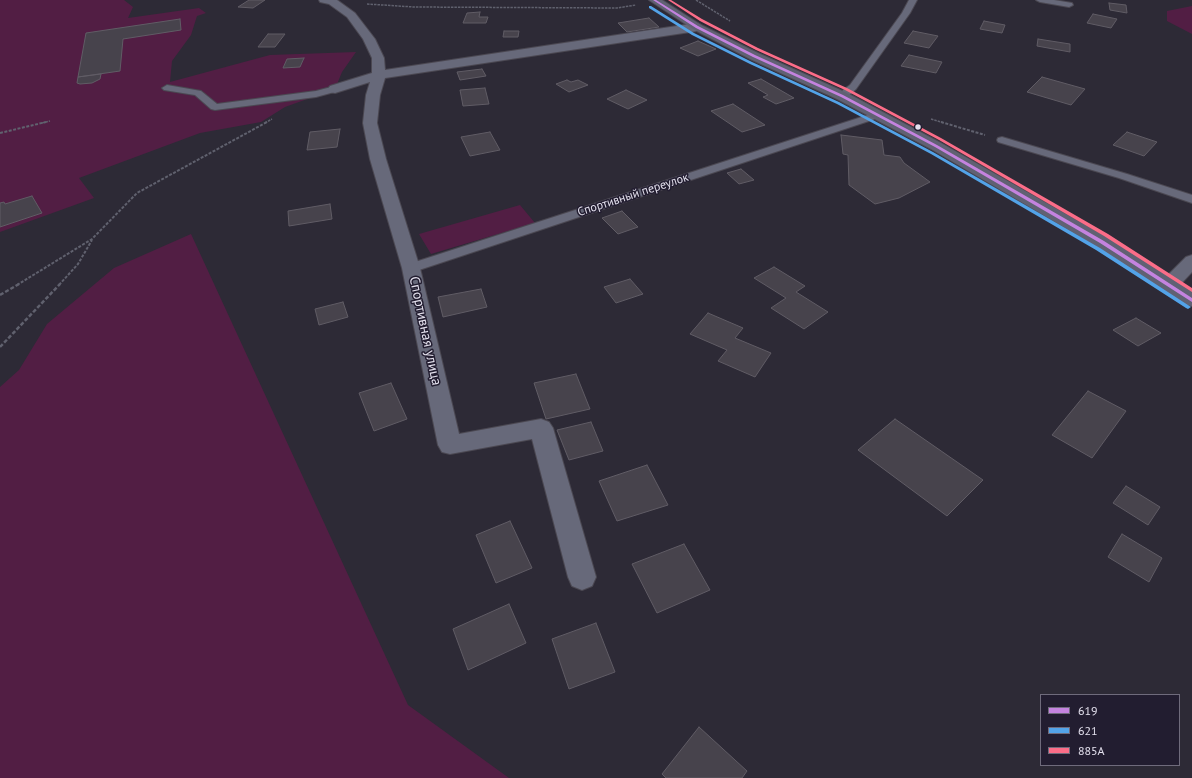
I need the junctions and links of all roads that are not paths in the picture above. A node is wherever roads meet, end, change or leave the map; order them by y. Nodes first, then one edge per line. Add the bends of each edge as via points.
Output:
1 (654, 0) edge
2 (913, 0) edge
3 (1040, 0) edge
4 (328, 1) edge
5 (1069, 5) dead end
6 (697, 27) junction
7 (379, 75) junction
8 (167, 88) dead end
9 (335, 89) joint
10 (842, 96) junction
11 (877, 114) junction
12 (1002, 140) road end
13 (1192, 199) edge
14 (1192, 261) edge
15 (411, 268) junction
16 (1169, 285) junction
17 (1192, 300) edge
18 (582, 577) dead end

1 - 6 main road
2 - 10 lane via 853,87
3 - 5 lane
4 - 7 street, Спортивная улица via 351,15 369,39 378,58
6 - 7 street
6 - 10 main road
7 - 9 street
7 - 15 street, Спортивная улица via 373,95 370,124 378,160
8 - 9 lane via 198,93 215,107 316,94
10 - 11 main road
11 - 15 lane, Спортивный переулок
11 - 16 main road via 1102,242
12 - 13 lane
14 - 16 street
15 - 18 street, Спортивная улица via 450,445 541,428
16 - 17 main road

